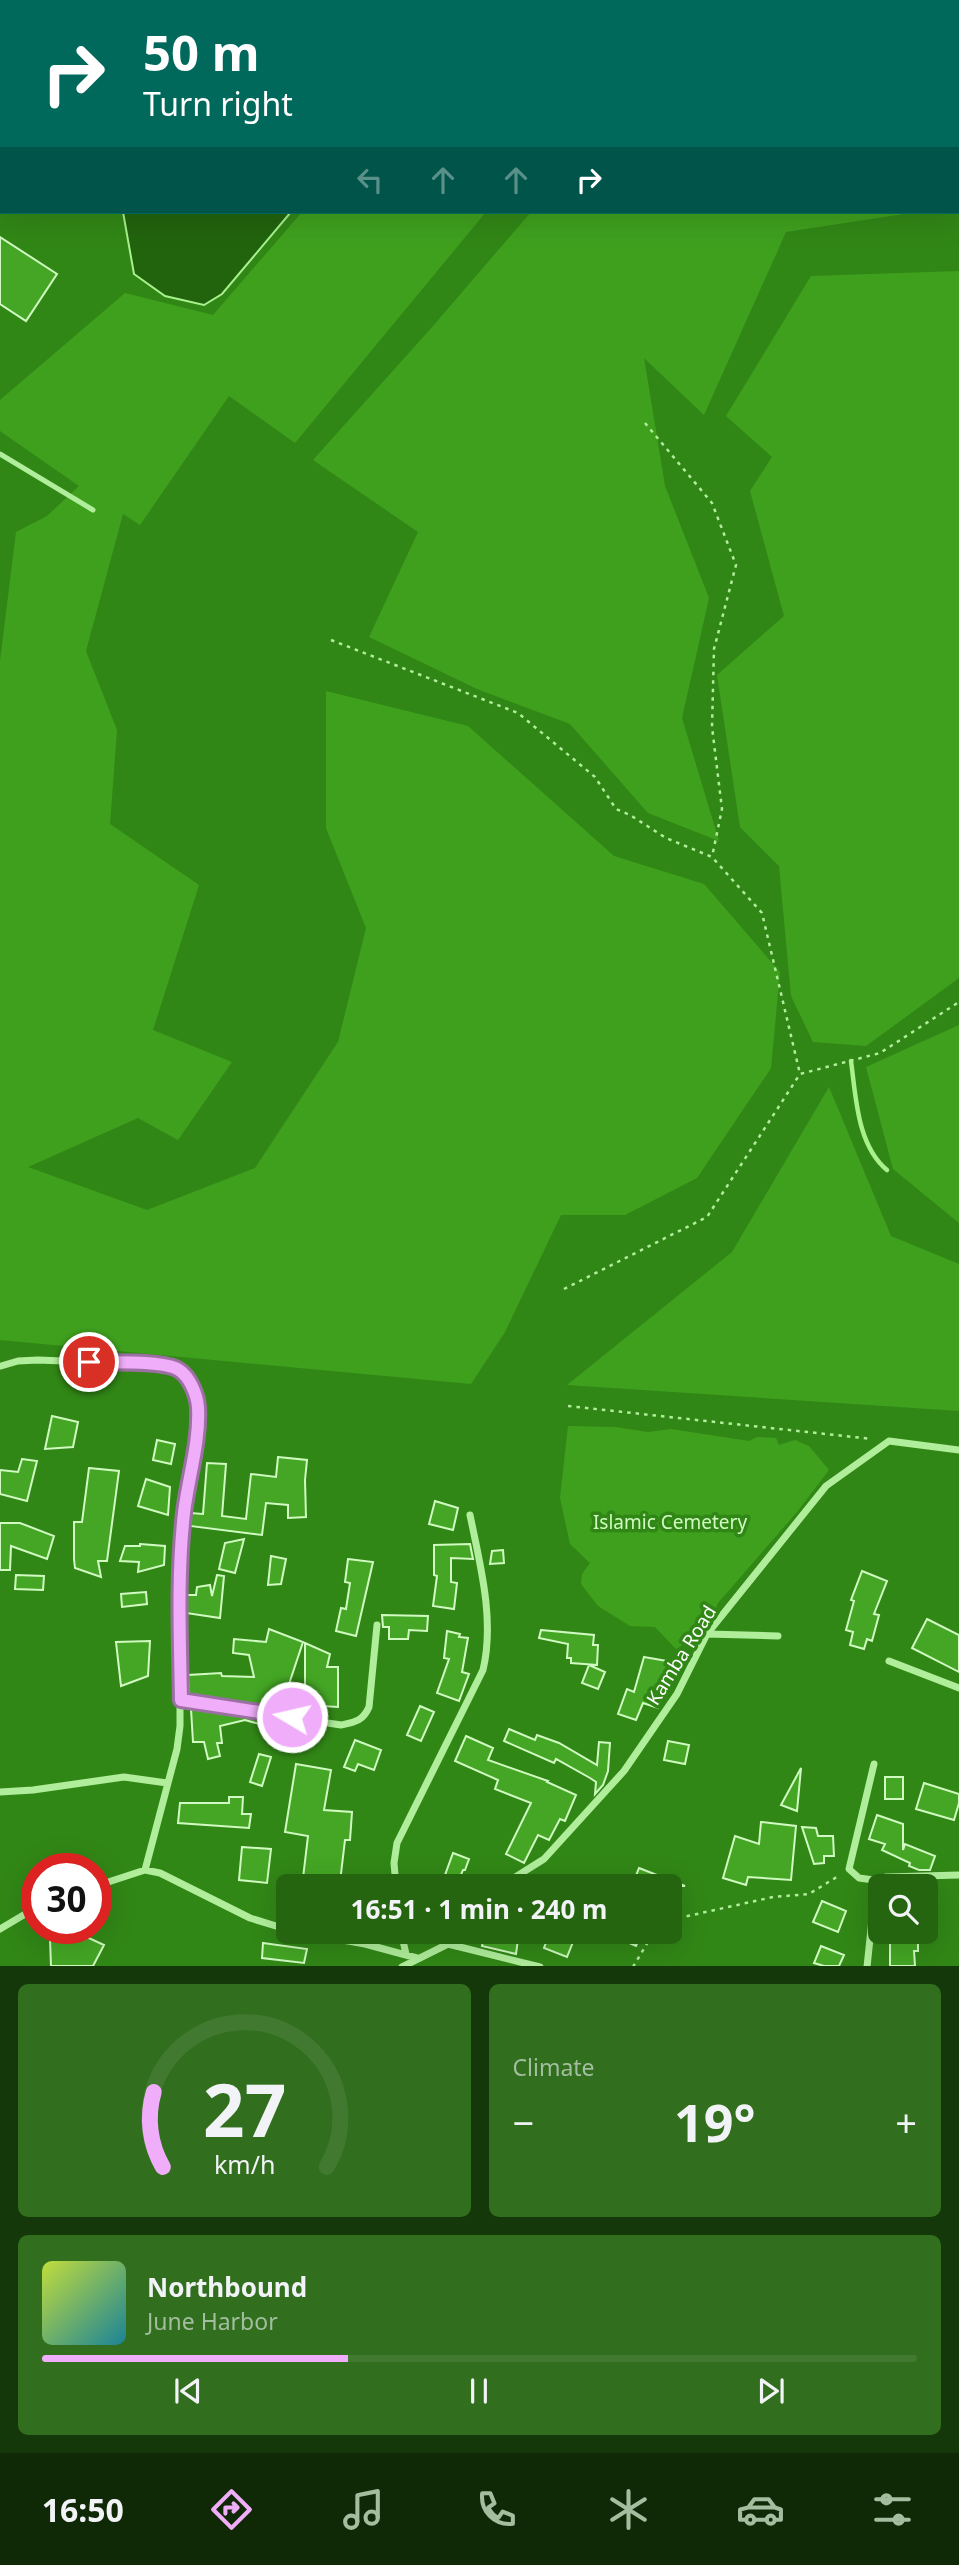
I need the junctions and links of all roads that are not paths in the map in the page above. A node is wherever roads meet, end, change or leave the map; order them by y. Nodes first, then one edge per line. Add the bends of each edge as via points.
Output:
1 (0, 454) edge
2 (93, 510) dead end
3 (1, 1366) edge
4 (959, 1450) edge
5 (470, 1515) dead end
6 (377, 1625) dead end
7 (707, 1634) junction
8 (778, 1636) dead end
9 (889, 1661) dead end
10 (959, 1688) edge
11 (181, 1700) junction
12 (874, 1764) dead end
13 (167, 1783) junction
14 (0, 1792) edge
15 (145, 1870) junction
16 (395, 1874) edge
17 (520, 1874) edge
18 (938, 1875) edge
19 (959, 1875) edge
20 (868, 1879) edge
21 (112, 1881) edge
22 (21, 1917) edge
23 (276, 1926) edge
24 (0, 1929) edge
25 (357, 1944) edge
26 (404, 1944) edge
27 (448, 1944) joint
28 (870, 1944) edge
29 (406, 1954) junction
30 (417, 1958) junction
31 (402, 1966) edge
32 (540, 1966) edge
33 (867, 1966) edge

1 - 2 lane
3 - 11 street via 38,1360 165,1365 180,1371 192,1387 198,1429 184,1515
4 - 7 street, Kamba Road via 889,1441 826,1486
5 - 16 street via 483,1576 488,1650 484,1670 397,1843
6 - 11 street via 369,1707 358,1722 341,1725
7 - 8 street
7 - 17 street, Kamba Road via 677,1694 624,1771 544,1859
9 - 10 street
11 - 13 street via 177,1749
12 - 20 street via 849,1869
13 - 14 street via 124,1777
13 - 15 street
15 - 21 street
15 - 23 street via 175,1879
18 - 19 street
22 - 24 street
25 - 29 street
26 - 29 street
27 - 30 street
27 - 32 street
28 - 33 street
29 - 30 street
30 - 31 street

